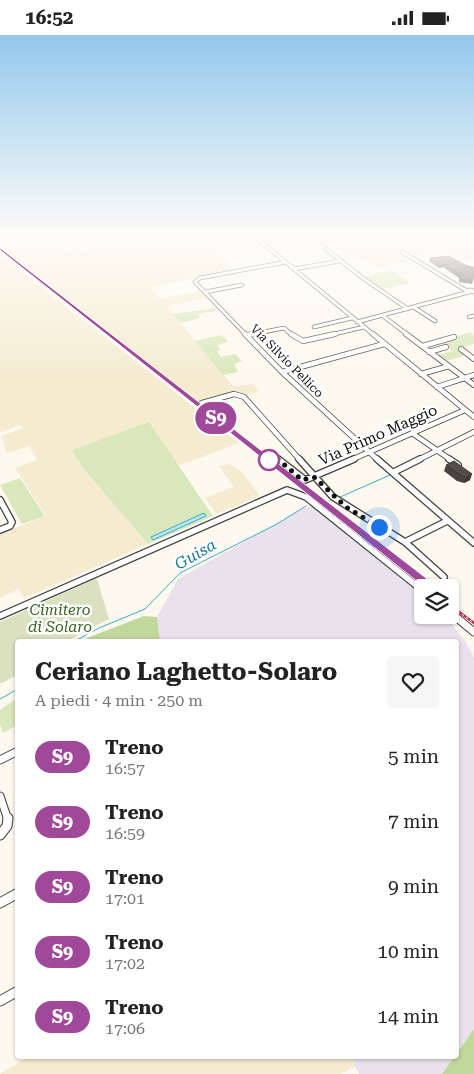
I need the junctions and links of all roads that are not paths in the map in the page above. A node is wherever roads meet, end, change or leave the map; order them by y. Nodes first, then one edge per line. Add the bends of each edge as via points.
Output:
1 (199, 284) edge
2 (312, 284) edge
3 (373, 284) edge
4 (455, 284) edge
5 (242, 285) dead end
6 (205, 292) junction
7 (471, 292) edge
8 (415, 308) junction
9 (408, 309) junction
10 (390, 314) junction
11 (383, 316) junction
12 (474, 316) edge
13 (469, 317) dead end
14 (352, 318) junction
15 (436, 321) dead end
16 (357, 322) junction
17 (392, 324) junction
18 (314, 327) dead end
19 (364, 327) junction
20 (247, 335) junction
21 (454, 337) dead end
22 (384, 344) junction
23 (422, 346) junction
24 (446, 347) dead end
25 (461, 349) dead end
26 (430, 351) junction
27 (474, 359) edge
28 (276, 365) junction
29 (449, 366) junction
30 (289, 371) junction
31 (282, 372) junction
32 (421, 374) junction
33 (474, 375) edge
34 (464, 378) junction
35 (474, 385) edge
36 (437, 387) junction
37 (202, 403) dead end
38 (465, 410) junction
39 (473, 415) edge
40 (474, 432) edge
41 (412, 433) junction
42 (437, 451) junction
43 (369, 452) junction
44 (278, 459) dead end
45 (460, 467) edge
46 (394, 472) junction
47 (314, 477) junction
48 (0, 500) edge
49 (447, 521) junction
50 (0, 530) edge
51 (405, 542) junction
52 (474, 543) edge
53 (444, 577) dead end
54 (414, 583) edge
55 (0, 616) edge
56 (459, 620) edge
57 (474, 633) edge
58 (15, 752) edge
59 (0, 760) edge
60 (0, 796) edge
61 (0, 835) edge
62 (15, 895) edge
63 (0, 903) edge
64 (15, 993) edge
65 (0, 1001) edge

1 - 6 street, Via Silvio Pellico
2 - 14 street
3 - 9 street
4 - 7 street
5 - 6 street
6 - 20 street, Via Silvio Pellico
7 - 8 street
8 - 9 street
8 - 15 street
9 - 10 street
10 - 11 street
10 - 17 street
11 - 16 street
11 - 17 street
12 - 13 street
14 - 16 street
14 - 18 street
16 - 19 street
17 - 23 street
19 - 20 street via 301,341 284,328
19 - 22 street
20 - 28 street, Via Silvio Pellico
21 - 23 street
22 - 30 street
22 - 32 street
23 - 26 street
24 - 26 street
25 - 27 street
26 - 29 street
28 - 30 street
28 - 31 street, Via Silvio Pellico
29 - 32 street
29 - 34 street
30 - 31 street
31 - 43 street, Via Silvio Pellico
32 - 36 street
33 - 34 street
34 - 35 street
34 - 36 street
36 - 38 street
37 - 47 street via 234,395 243,396
38 - 39 street
38 - 41 street, Via Primo Maggio
40 - 42 street
41 - 42 street
41 - 43 street, Via Primo Maggio
42 - 45 street
42 - 46 street
43 - 46 street, Via Silvio Pellico
43 - 47 street, Via Primo Maggio
44 - 47 street, Via Primo Maggio via 302,480
46 - 49 street, Via Silvio Pellico
47 - 51 street via 346,507
48 - 50 street via 12,522
49 - 51 street
49 - 52 street, Via Silvio Pellico
51 - 53 street
54 - 55 street via 302,494 287,490
56 - 57 street
58 - 59 street
60 - 61 street via 9,819 8,827
62 - 63 street
64 - 65 street

